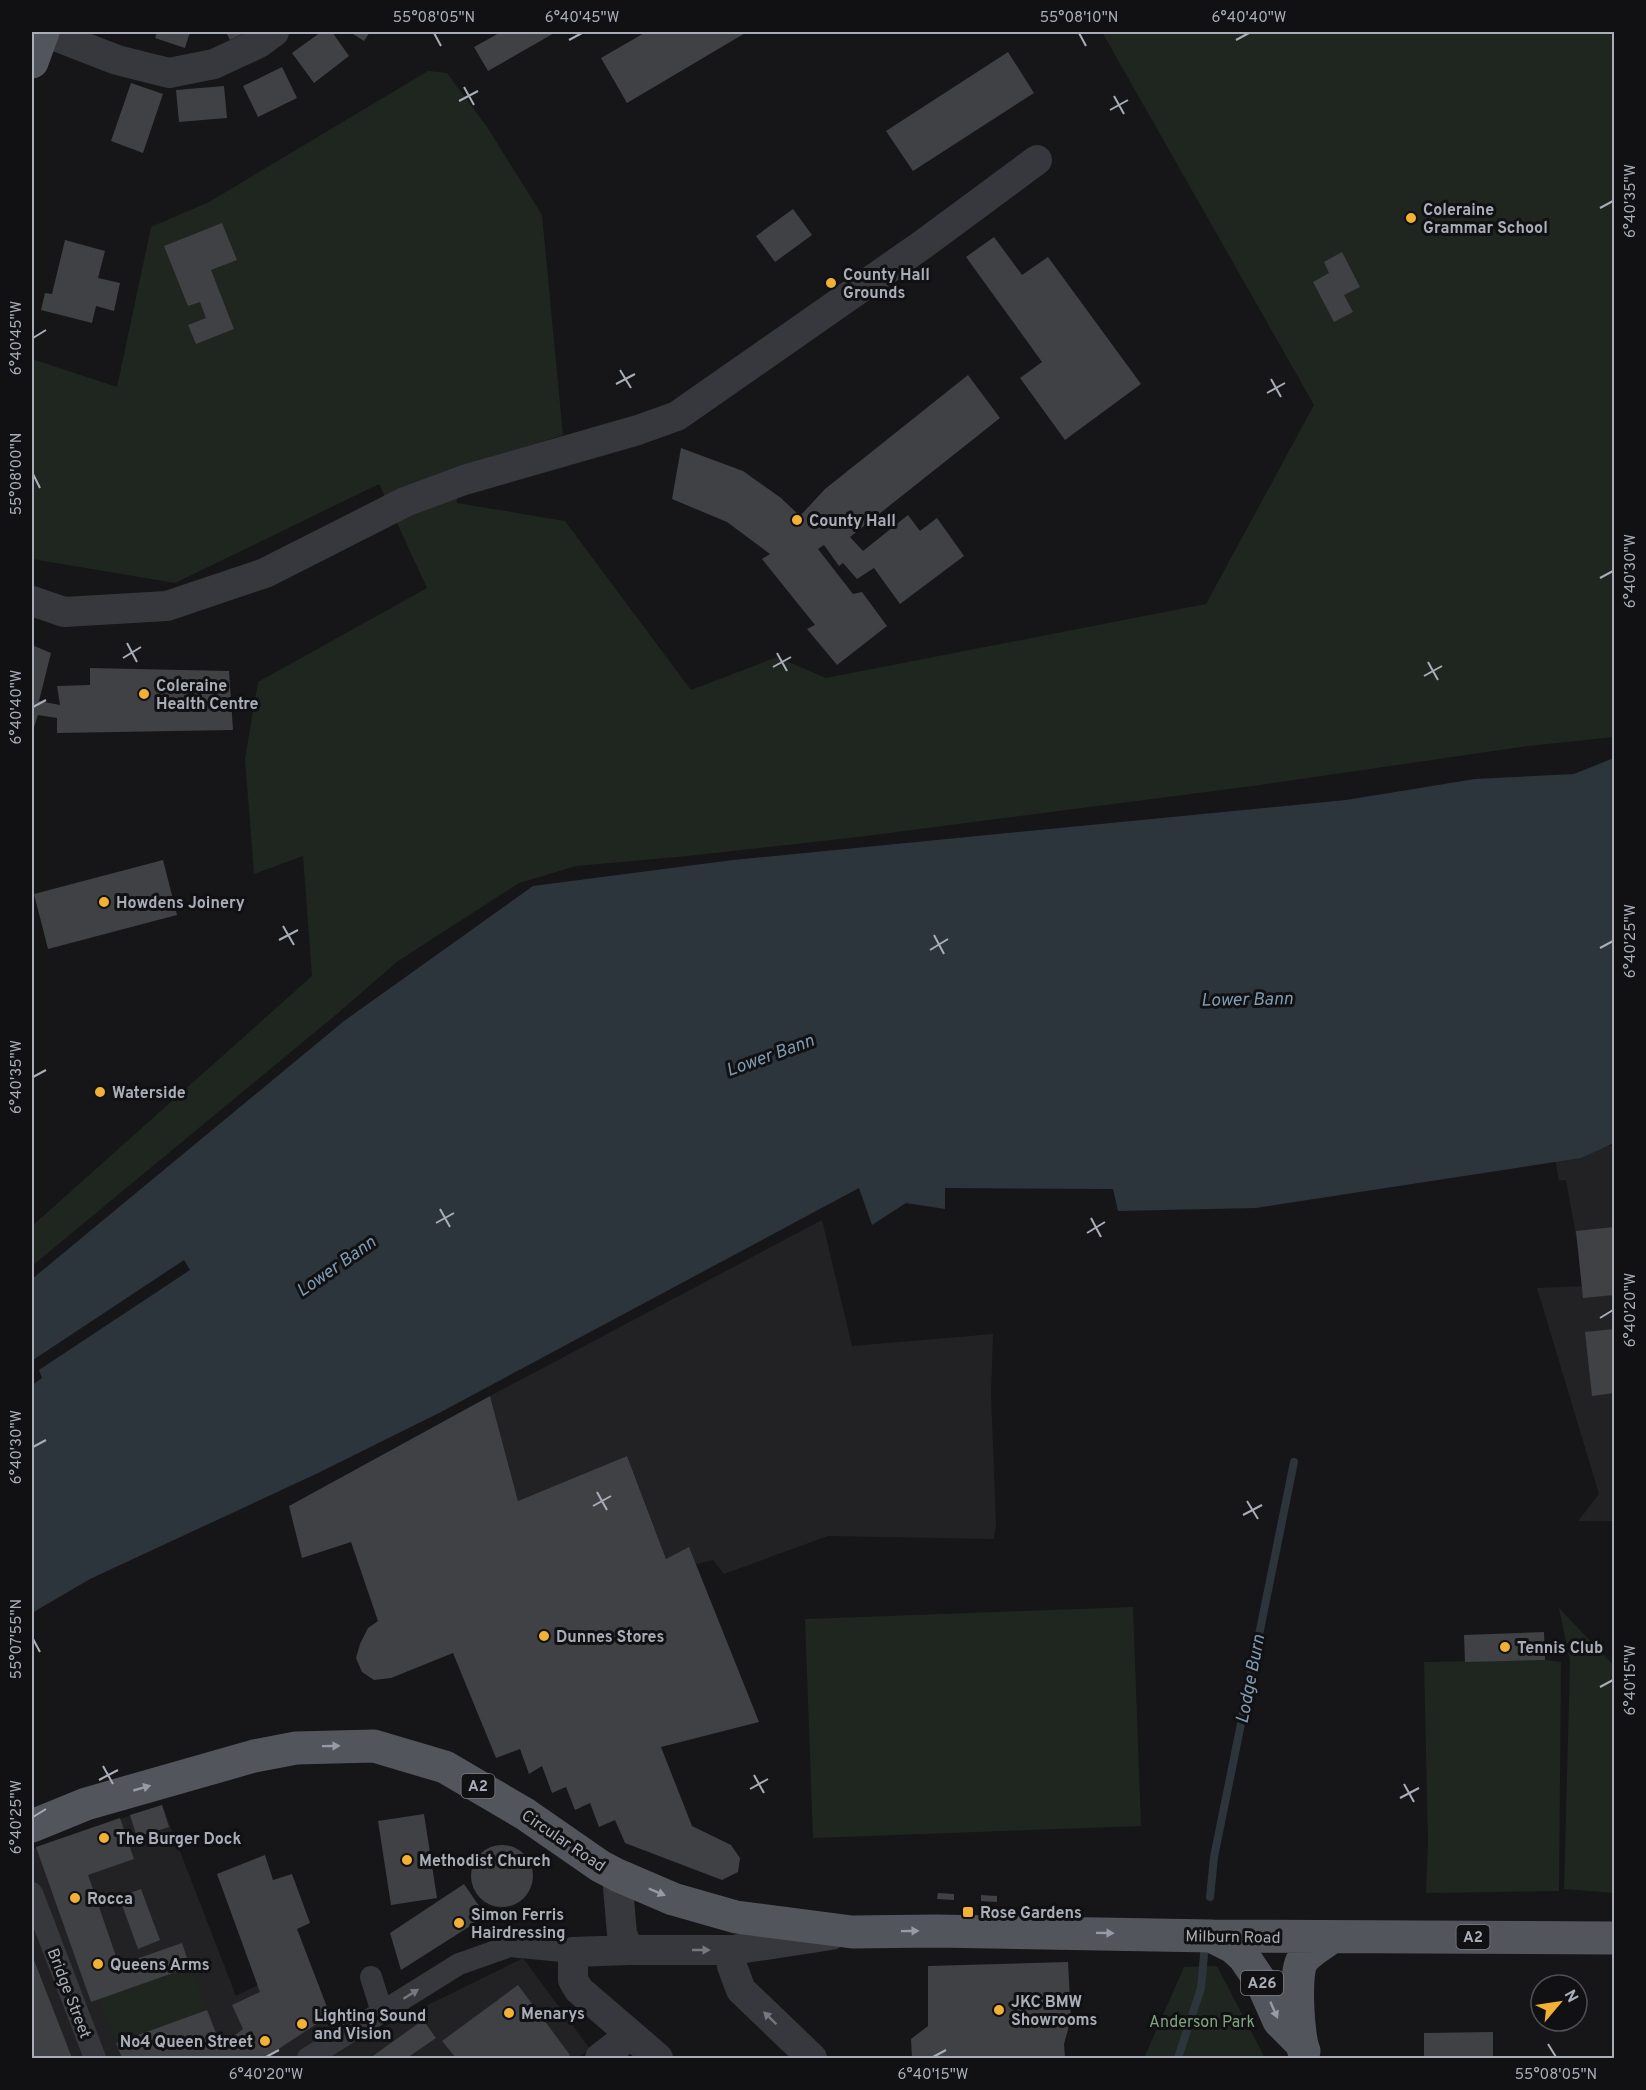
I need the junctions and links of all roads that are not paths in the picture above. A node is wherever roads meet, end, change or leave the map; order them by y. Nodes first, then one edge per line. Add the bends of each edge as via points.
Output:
1 (44, 32) edge
2 (274, 32) edge
3 (32, 62) edge
4 (1037, 160) dead end
5 (32, 601) edge
6 (32, 1798) edge
7 (86, 1804) junction
8 (32, 1826) edge
9 (617, 1875) junction
10 (32, 1893) edge
11 (852, 1932) junction
12 (1200, 1935) junction
13 (1332, 1937) junction
14 (1614, 1938) edge
15 (629, 1950) junction
16 (732, 1950) junction
17 (573, 1952) junction
18 (371, 1977) dead end
19 (382, 2012) junction
20 (630, 2035) junction
21 (1303, 2050) edge
22 (95, 2058) edge
23 (308, 2058) edge
24 (600, 2058) edge
25 (658, 2058) edge
26 (812, 2058) edge

1 - 2 street via 117,60 169,73 214,64
1 - 3 main road
4 - 5 street via 677,416 464,480 405,502 265,573 167,606 64,612
6 - 7 main road, A2 via 48,1803
7 - 8 main road, Circular Road / A2
7 -> 9 main road, Circular Road / A2 via 275,1752 374,1746 445,1767
9 -> 11 main road, Circular Road / A2 via 673,1899 735,1917
9 - 15 street via 622,1934
10 - 22 street, Bridge Street
11 -> 12 main road, Milburn Road / A2
11 - 16 street
12 - 13 main road, Milburn Road / A2
12 -> 21 main road, A26 via 1233,1947 1244,1957 1279,2021
13 - 14 main road, Milburn Road / A2
13 - 21 main road, A26 via 1300,1966 1297,1985
15 -> 16 street
15 - 17 street
26 -> 16 street via 741,1990 732,1965
19 -> 17 street via 459,1964 510,1946
17 - 20 street via 573,1980 579,1990
18 - 19 street
19 - 23 street
20 - 24 street
20 - 25 street

